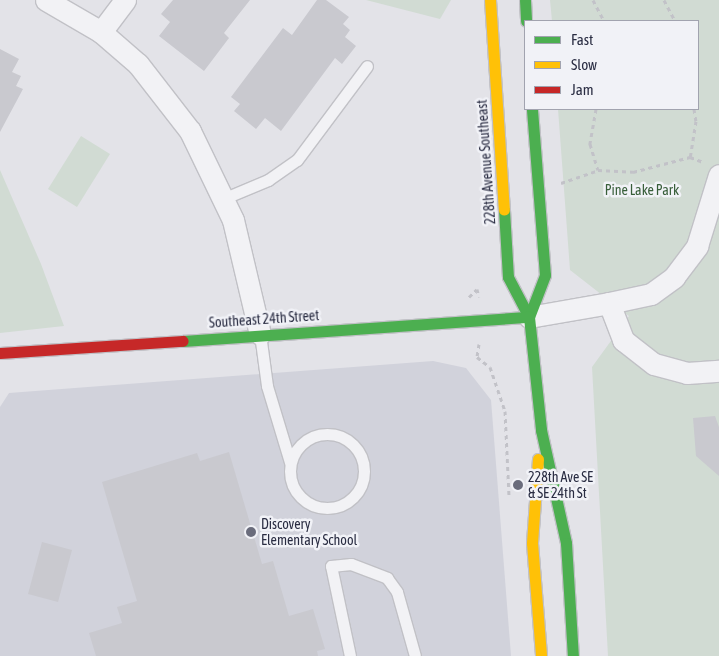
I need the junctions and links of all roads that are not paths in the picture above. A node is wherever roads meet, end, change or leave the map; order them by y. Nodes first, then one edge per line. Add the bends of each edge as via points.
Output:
1 (46, 0) edge
2 (125, 0) edge
3 (490, 0) edge
4 (525, 0) edge
5 (526, 20) edge
6 (100, 32) junction
7 (367, 66) dead end
8 (532, 110) edge
9 (715, 170) edge
10 (225, 198) junction
11 (609, 303) junction
12 (529, 317) junction
13 (260, 334) junction
14 (0, 353) edge
15 (719, 370) edge
16 (541, 430) junction
17 (290, 462) junction
18 (350, 656) edge
19 (415, 656) edge
20 (541, 656) edge
21 (573, 656) edge

1 - 6 street
2 - 6 street
3 - 12 main road, 228th Avenue Southeast via 508,277
4 - 5 main road
6 - 10 street via 167,97 190,131
7 - 10 lane via 297,160 268,180
8 - 12 main road, 228th Avenue Southeast via 544,276
9 - 11 street via 697,246 674,277 651,294
10 - 13 street
11 - 12 street
11 - 15 street via 623,340 654,364 687,373
12 - 13 main road, Southeast 24th Street
12 - 16 main road, 228th Avenue Southeast
13 - 14 main road, Southeast 24th Street
13 - 17 lane via 267,386
16 - 20 main road, 228th Avenue Southeast via 532,543
16 - 21 main road, 228th Avenue Southeast via 566,543
17 - 17 lane via 292,486 299,496 320,508 344,504 354,498 364,475 359,451 339,436 315,436 304,442
18 - 19 lane via 334,596 331,566 351,564 387,578 397,592

